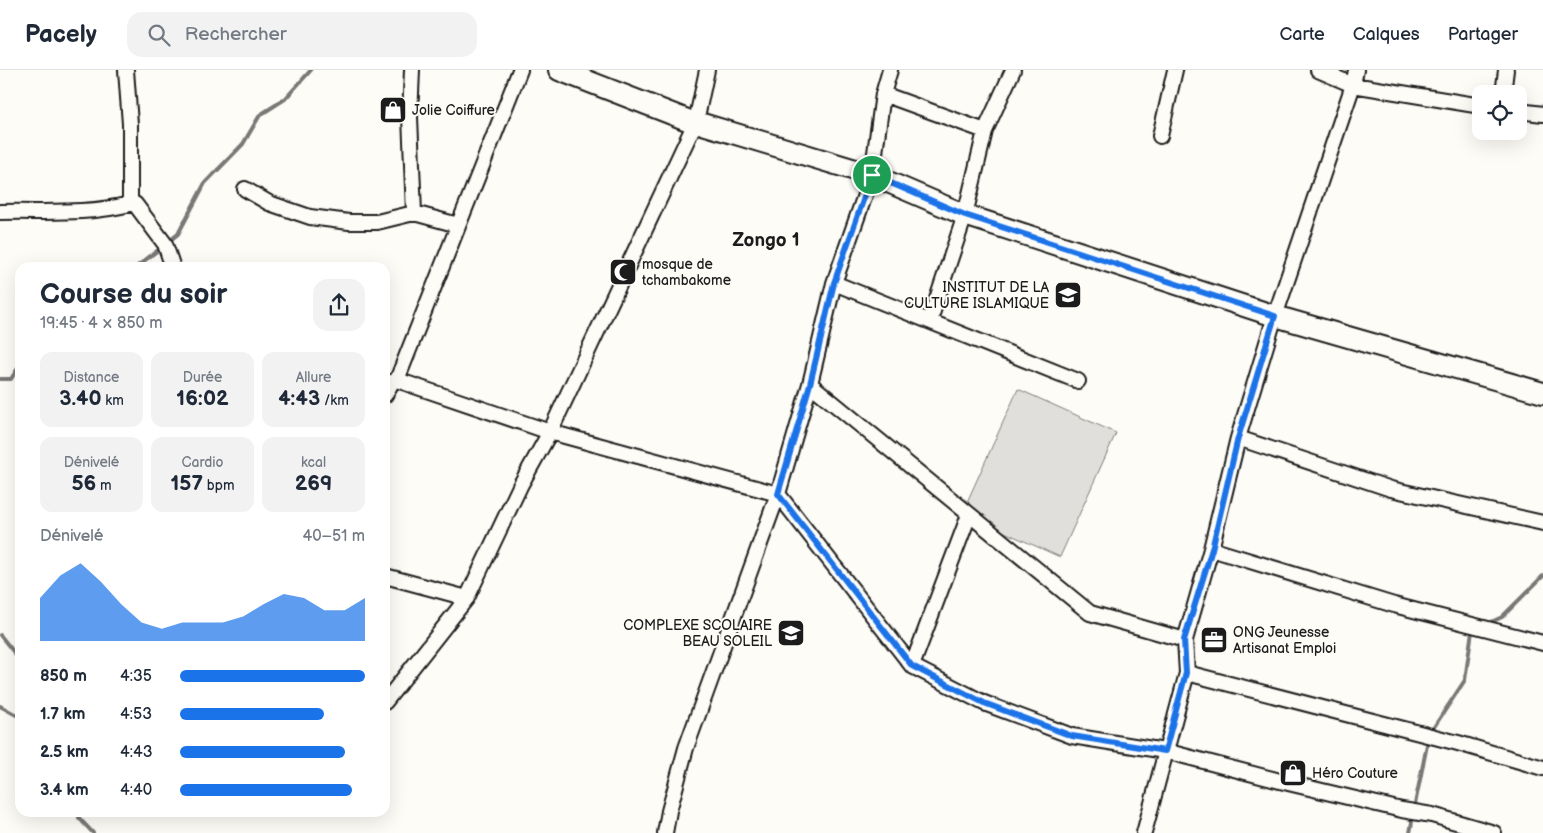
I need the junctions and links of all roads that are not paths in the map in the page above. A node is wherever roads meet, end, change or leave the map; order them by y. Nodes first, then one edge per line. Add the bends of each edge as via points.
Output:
1 (126, 70) edge
2 (412, 70) edge
3 (520, 70) edge
4 (559, 70) edge
5 (707, 70) edge
6 (1012, 70) edge
7 (1175, 70) edge
8 (1318, 70) edge
9 (1356, 70) edge
10 (1506, 70) edge
11 (886, 71) edge
12 (1353, 85) junction
13 (1504, 85) edge
14 (883, 94) junction
15 (1472, 105) edge
16 (1527, 112) edge
17 (1543, 114) edge
18 (696, 123) junction
19 (985, 131) junction
20 (1160, 136) dead end
21 (872, 175) junction
22 (245, 188) dead end
23 (130, 204) junction
24 (0, 212) edge
25 (414, 213) junction
26 (965, 215) junction
27 (458, 225) junction
28 (171, 262) edge
29 (834, 283) junction
30 (1275, 316) junction
31 (930, 320) junction
32 (397, 380) junction
33 (1078, 381) dead end
34 (810, 384) junction
35 (390, 386) edge
36 (1543, 393) edge
37 (550, 432) junction
38 (1238, 438) junction
39 (778, 494) junction
40 (969, 515) junction
41 (1543, 523) edge
42 (1212, 549) junction
43 (390, 577) edge
44 (467, 598) junction
45 (1184, 640) junction
46 (1543, 643) edge
47 (912, 666) junction
48 (1186, 673) junction
49 (390, 696) edge
50 (1165, 751) junction
51 (1543, 768) edge
52 (665, 833) edge
53 (1144, 833) edge
54 (1494, 833) edge

1 - 23 street
2 - 25 street via 410,117
3 - 27 street
4 - 18 street
5 - 18 street
6 - 19 street
7 - 20 street
8 - 12 street
9 - 12 street
10 - 13 street
11 - 14 street
12 - 15 street
12 - 30 street
14 - 19 street
14 - 21 street
16 - 17 street
18 - 21 street
18 - 37 street
19 - 26 street
21 - 26 street
21 - 29 street
22 - 25 street via 269,203 310,216 348,222 377,222
23 - 24 street via 76,212
23 - 28 street via 135,204 166,244
25 - 27 street
26 - 30 street
26 - 31 street
27 - 32 street
29 - 31 street
29 - 34 street
30 - 36 street
30 - 38 street
31 - 33 street
32 - 35 street
32 - 37 street
34 - 39 street
34 - 40 street
37 - 39 street
37 - 44 street via 521,484
38 - 41 street via 1391,489
38 - 42 street
39 - 47 street
39 - 52 street via 686,748
40 - 45 street via 1090,612
40 - 47 street
42 - 45 street
42 - 46 street via 1394,605
43 - 44 street
44 - 49 street
45 - 48 street
47 - 50 street via 984,703 1072,736
48 - 50 street
48 - 51 street
50 - 53 street
50 - 54 street

